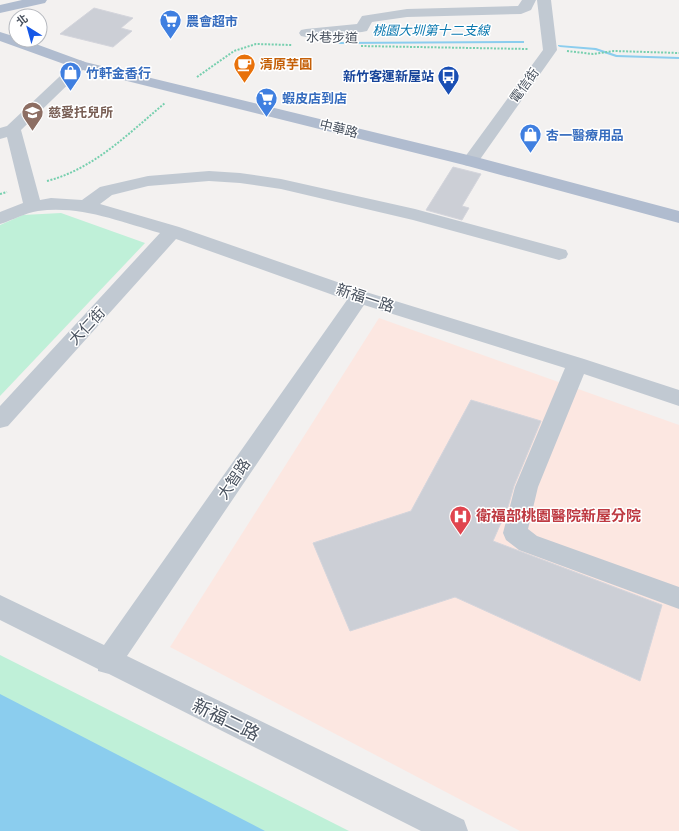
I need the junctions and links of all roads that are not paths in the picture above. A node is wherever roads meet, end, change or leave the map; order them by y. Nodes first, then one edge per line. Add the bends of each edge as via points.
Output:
1 (40, 0) edge
2 (529, 0) edge
3 (544, 0) edge
4 (0, 9) edge
5 (306, 33) dead end
6 (0, 36) edge
7 (80, 64) junction
8 (7, 131) edge
9 (470, 161) junction
10 (42, 205) junction
11 (86, 206) junction
12 (679, 217) edge
13 (0, 218) edge
14 (173, 231) junction
15 (559, 254) dead end
16 (359, 297) junction
17 (578, 364) junction
18 (679, 398) edge
19 (0, 420) edge
20 (679, 598) edge
21 (0, 607) edge
22 (108, 662) junction
23 (453, 831) edge

1 - 4 main road
2 - 5 street via 521,10 407,13 367,19 362,28
3 - 9 street, 電信街 via 550,50
6 - 7 main road, 中華路
7 - 8 street
7 - 9 main road, 中華路
8 - 10 street via 28,187
9 - 12 main road, 中華路
10 - 11 street, 新福一路
10 - 13 street
11 - 14 street, 新福一路
11 - 15 street via 106,191 148,181 209,176 240,178 281,184 415,215
14 - 16 street, 新福一路
14 - 19 street, 大仁街
16 - 17 street, 新福一路
16 - 22 street, 大智路
17 - 18 street, 新福一路
17 - 20 street via 538,457 518,514 515,533 528,542 562,556
21 - 22 street, 新福二路
22 - 23 street, 新福二路

